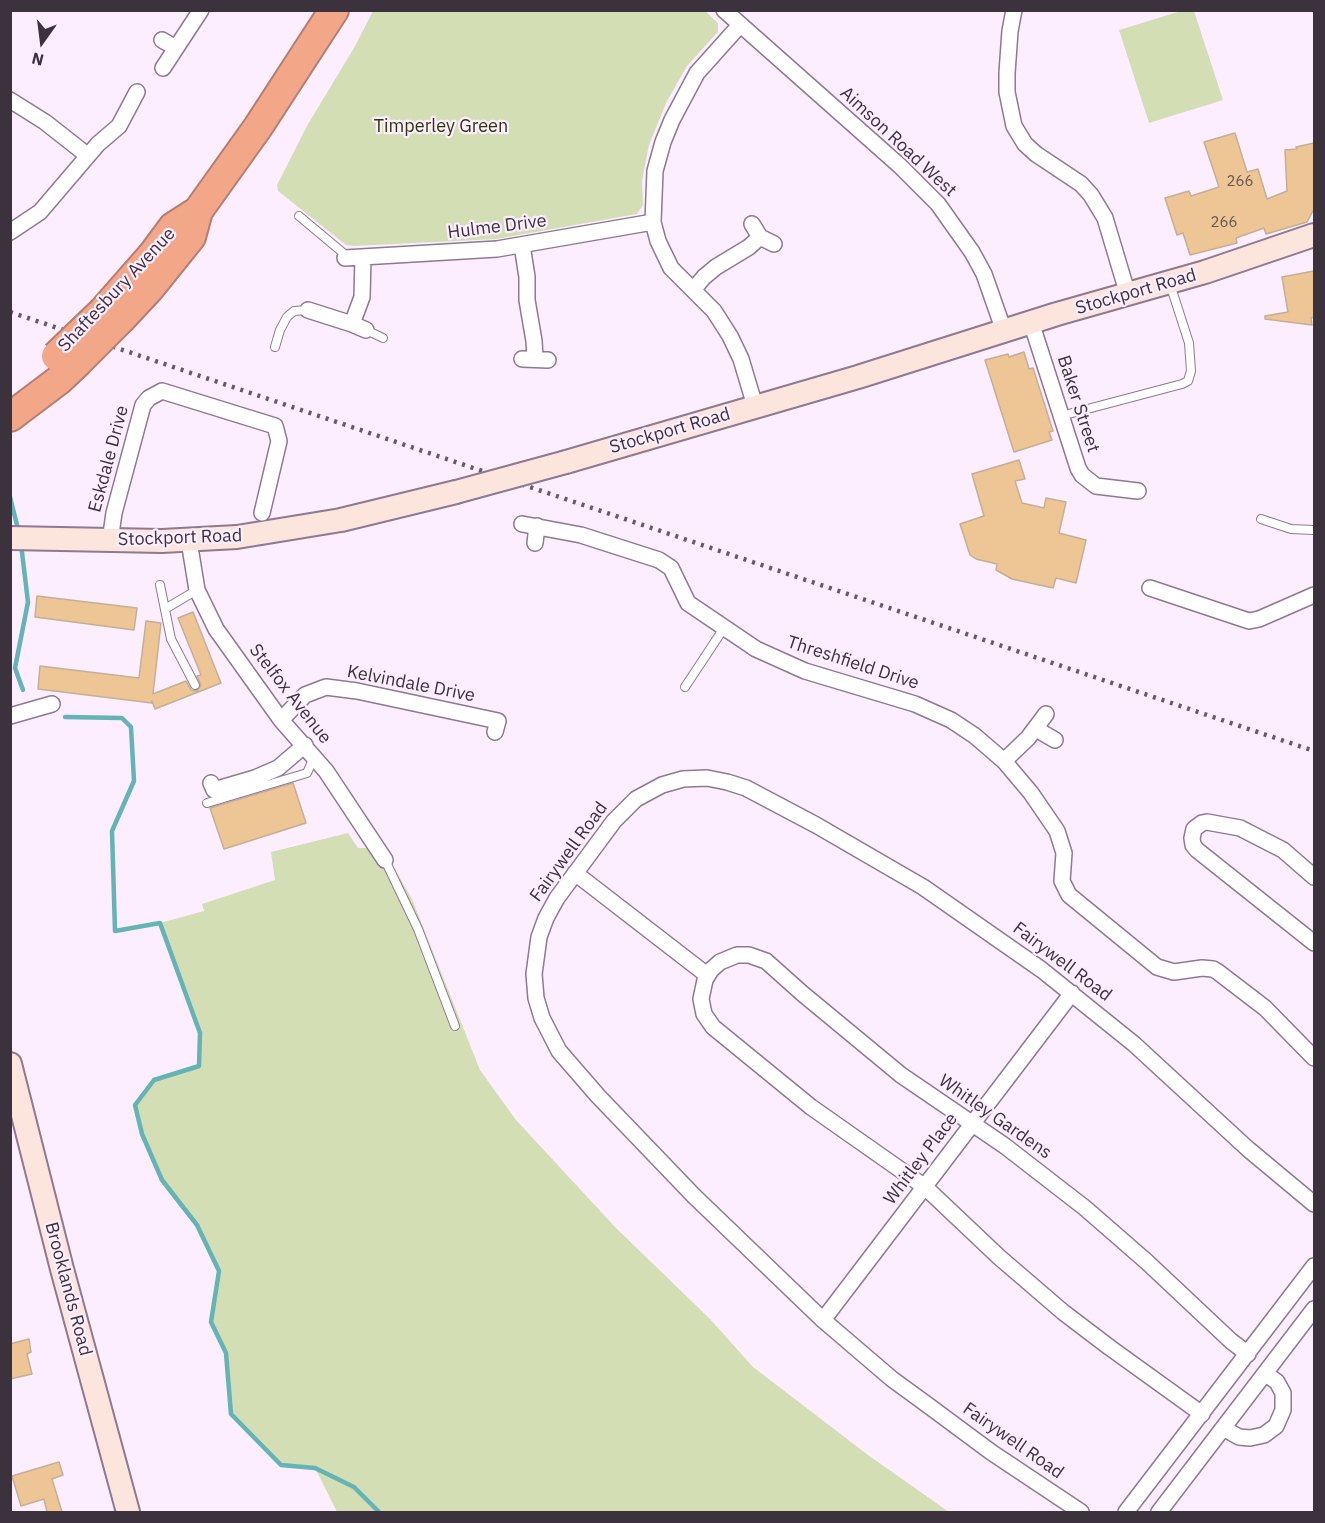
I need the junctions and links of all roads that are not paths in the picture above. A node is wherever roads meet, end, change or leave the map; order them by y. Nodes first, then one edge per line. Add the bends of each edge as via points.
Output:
1 (201, 10) edge
2 (334, 10) edge
3 (724, 10) edge
4 (1014, 10) edge
5 (740, 25) junction
6 (163, 68) dead end
7 (137, 92) dead end
8 (10, 100) edge
9 (87, 156) junction
10 (299, 216) dead end
11 (653, 222) junction
12 (10, 232) edge
13 (762, 235) dead end
14 (1308, 243) edge
15 (522, 245) junction
16 (352, 258) junction
17 (1169, 283) junction
18 (693, 290) junction
19 (1128, 295) junction
20 (308, 310) joint
21 (1030, 322) junction
22 (359, 327) junction
23 (1005, 331) junction
24 (383, 338) dead end
25 (275, 347) dead end
26 (67, 359) junction
27 (535, 359) dead end
28 (10, 393) edge
29 (755, 406) junction
30 (1061, 416) junction
31 (10, 417) edge
32 (1138, 491) dead end
33 (262, 513) dead end
34 (1261, 519) dead end
35 (1314, 531) edge
36 (10, 538) edge
37 (110, 541) junction
38 (189, 541) junction
39 (535, 543) dead end
40 (160, 585) dead end
41 (1150, 588) dead end
42 (197, 590) junction
43 (1314, 595) edge
44 (165, 609) junction
45 (724, 628) junction
46 (195, 685) dead end
47 (685, 687) dead end
48 (52, 704) dead end
49 (1046, 714) dead end
50 (10, 716) edge
51 (281, 720) junction
52 (1036, 729) junction
53 (495, 732) dead end
54 (1055, 740) dead end
55 (310, 751) junction
56 (1004, 761) junction
57 (212, 783) dead end
58 (207, 803) dead end
59 (385, 860) joint
60 (575, 873) junction
61 (1314, 877) edge
62 (1314, 943) edge
63 (707, 975) junction
64 (1072, 993) junction
65 (455, 1026) dead end
66 (1314, 1058) edge
67 (10, 1064) edge
68 (973, 1124) junction
69 (925, 1186) junction
70 (1314, 1204) edge
71 (1314, 1266) edge
72 (1314, 1309) edge
73 (823, 1320) junction
74 (1250, 1351) junction
75 (1269, 1368) junction
76 (1202, 1414) junction
77 (1192, 1427) junction
78 (1223, 1428) junction
79 (1213, 1442) junction
80 (128, 1512) edge
81 (1081, 1512) edge
82 (1126, 1512) edge
83 (1159, 1512) edge

1 - 6 street via 169,44
2 - 26 highway, Shaftesbury Avenue, bridge via 198,211 191,237 150,288 112,314
3 - 5 street, Aimson Road West
4 - 19 street via 1007,92 1014,126 1035,154 1091,195 1105,218
5 - 11 street via 697,73 672,120 655,171
5 - 23 street, Aimson Road West via 938,204 984,274
7 - 9 street via 123,121
8 - 9 street
9 - 12 street via 47,205
10 - 16 lane
11 - 15 street, Hulme Drive
11 - 18 street via 668,261
13 - 18 street via 716,267
14 - 17 main road, Stockport Road
15 - 16 street, Hulme Drive via 485,251
15 - 27 street
16 - 22 street via 362,297
17 - 19 main road, Stockport Road
17 - 30 lane via 1189,343 1188,381
18 - 29 street via 714,310 730,336
19 - 21 main road, Stockport Road
20 - 22 street
20 - 25 lane via 294,311 287,317
21 - 23 main road, Stockport Road
21 - 30 street, Baker Street
22 - 24 lane
23 - 29 main road, Stockport Road
26 - 28 highway, Shaftesbury Avenue
26 - 31 highway, Shaftesbury Avenue via 59,380
29 - 38 main road, Stockport Road, bridge via 382,511 302,527
30 - 32 street, Baker Street via 1078,468 1090,482
33 - 37 street, Eskdale Drive via 279,441 275,426 162,391 143,405
34 - 35 lane via 1291,529
36 - 37 main road, Stockport Road
37 - 38 main road, Stockport Road
38 - 42 street, Stelfox Avenue
39 - 45 street, Threshfield Drive via 529,525 581,535 665,563 688,603
40 - 44 lane
41 - 43 street via 1249,621
42 - 44 lane
42 - 51 street, Stelfox Avenue via 216,629
44 - 46 lane via 171,639
45 - 47 lane
45 - 56 street, Threshfield Drive via 793,667 932,711 975,736
48 - 50 street
49 - 52 street
51 - 53 street, Kelvindale Drive via 305,695 326,687 498,721
51 - 55 street, Stelfox Avenue
52 - 54 street
52 - 56 street
55 - 57 street via 255,778 214,790
55 - 58 lane via 307,773
55 - 59 street, Stelfox Avenue
56 - 66 street, Threshfield Drive via 1060,837 1064,853 1062,881 1069,895 1157,967 1174,972 1202,968 1218,972 1265,1008
59 - 65 lane via 418,929
60 - 63 street
60 - 64 street, Fairywell Road via 620,813 644,794 683,779 734,783 887,865
60 - 73 street, Fairywell Road via 546,918 536,955 536,998 553,1041 568,1063 639,1139
61 - 62 street via 1283,850 1240,828 1207,822 1194,829 1193,845 1197,850
63 - 68 street, Whitley Gardens via 732,956 749,955 766,961 901,1075
63 - 69 street via 702,1004 713,1027 803,1101
64 - 68 street, Whitley Place
64 - 70 street, Fairywell Road
67 - 80 main road, Brooklands Road
68 - 69 street, Whitley Place
68 - 74 street, Whitley Gardens via 1085,1208 1223,1333
69 - 73 street, Whitley Place
69 - 76 street via 1063,1312
71 - 74 street
72 - 75 street
73 - 81 street, Fairywell Road via 892,1379
74 - 75 street, Whitley Gardens
74 - 76 street
75 - 78 street
75 - 78 street, Whitley Gardens via 1282,1393 1283,1410 1276,1426 1264,1436 1250,1438
76 - 77 street
77 - 79 street
77 - 82 street
78 - 79 street
79 - 83 street

